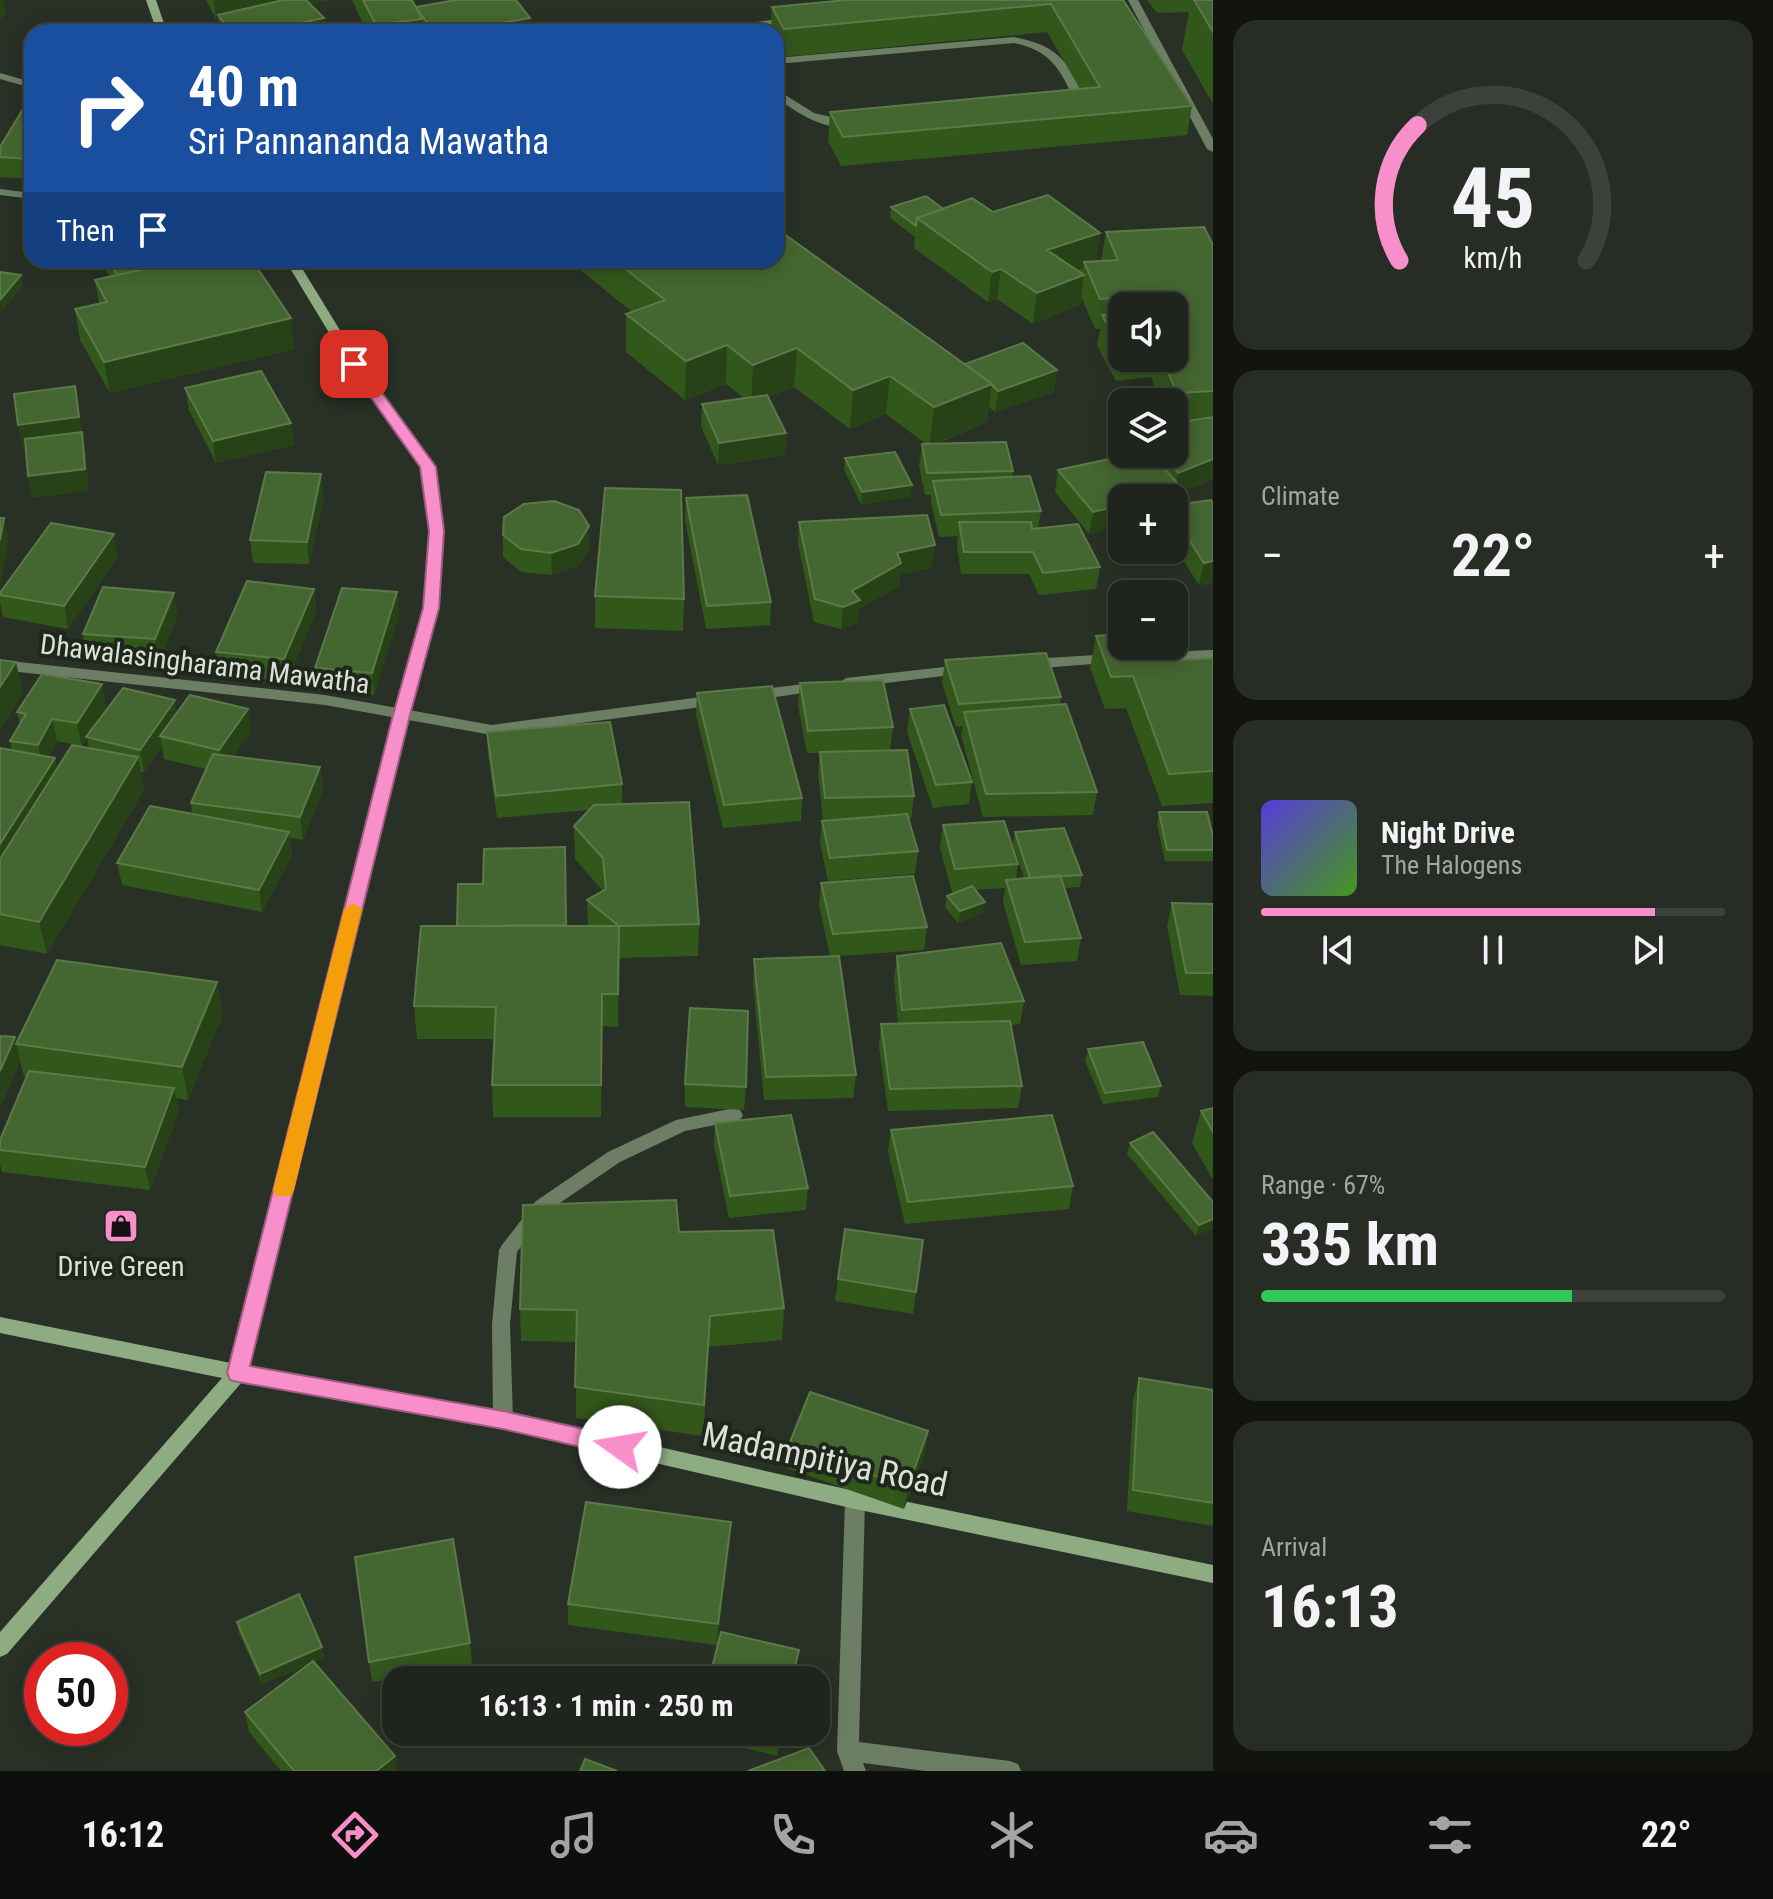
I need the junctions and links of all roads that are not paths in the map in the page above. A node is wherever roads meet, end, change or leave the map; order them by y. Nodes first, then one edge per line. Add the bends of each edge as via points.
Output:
1 (151, 0) edge
2 (1133, 0) edge
3 (802, 18) edge
4 (159, 24) edge
5 (761, 24) edge
6 (784, 60) edge
7 (0, 76) edge
8 (24, 83) edge
9 (784, 98) edge
10 (1056, 106) edge
11 (859, 122) edge
12 (1213, 149) edge
13 (0, 192) edge
14 (24, 195) edge
15 (296, 268) edge
16 (1213, 655) edge
17 (0, 665) edge
18 (1007, 666) edge
19 (976, 669) edge
20 (401, 715) junction
21 (734, 1115) dead end
22 (0, 1325) edge
23 (238, 1373) junction
24 (503, 1420) junction
25 (855, 1500) junction
26 (1213, 1574) edge
27 (0, 1647) edge
28 (852, 1761) edge
29 (1010, 1771) edge

1 - 4 main road
2 - 12 street
3 - 5 street
6 - 10 street via 1014,40 1038,44 1063,62 1077,93 1069,105
7 - 8 street
9 - 11 street via 807,116
13 - 14 street
15 - 20 main road via 354,364 428,467 437,531 431,608
16 - 18 street
17 - 20 street, Dhawalasingharama Mawatha via 325,700
19 - 20 street, Dhawalasingharama Mawatha via 492,730
20 - 23 main road
21 - 24 street via 682,1125 614,1157 542,1206 508,1250 501,1324
22 - 23 main road, Madampitiya Road
23 - 24 main road, Madampitiya Road
23 - 27 main road
24 - 25 main road, Madampitiya Road
25 - 26 main road, Madampitiya Road
25 - 28 street
28 - 29 street

